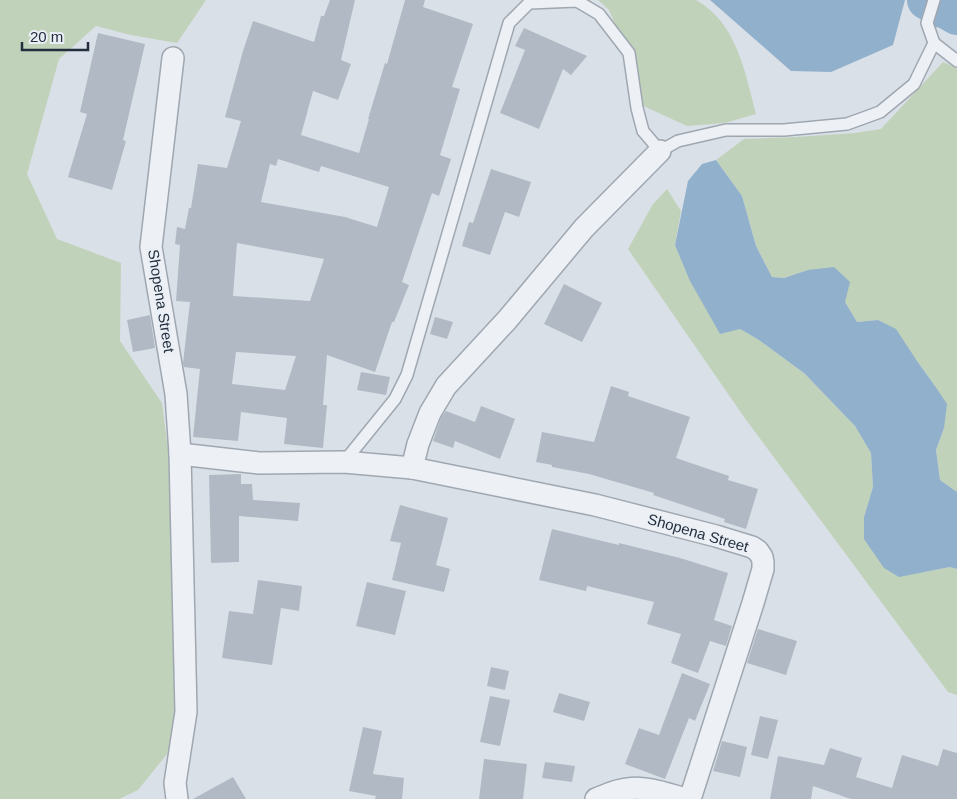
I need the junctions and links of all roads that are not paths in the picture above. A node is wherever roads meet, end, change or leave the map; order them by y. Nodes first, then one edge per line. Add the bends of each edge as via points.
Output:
1 (934, 0) edge
2 (934, 43) junction
3 (173, 58) dead end
4 (957, 61) edge
5 (660, 151) junction
6 (180, 454) junction
7 (344, 462) junction
8 (412, 468) junction
9 (177, 799) edge
10 (596, 799) edge
11 (686, 799) edge
12 (690, 799) edge

1 - 2 lane via 927,23
2 - 4 lane
2 - 5 lane via 914,84 880,112 848,124 784,130 726,130 678,140
3 - 6 street, Shopena Street via 152,247 176,394
5 - 7 lane via 642,131 629,53 599,14 577,1 529,3 509,23 407,375 394,399
5 - 8 street via 584,228 507,320 446,386 430,413
6 - 7 street, Shopena Street via 259,462
6 - 9 street, Shopena Street via 186,712 175,784
7 - 8 street, Shopena Street
8 - 12 street, Shopena Street via 595,505 716,536 758,551 763,569 754,603
10 - 11 street via 628,788 640,788

